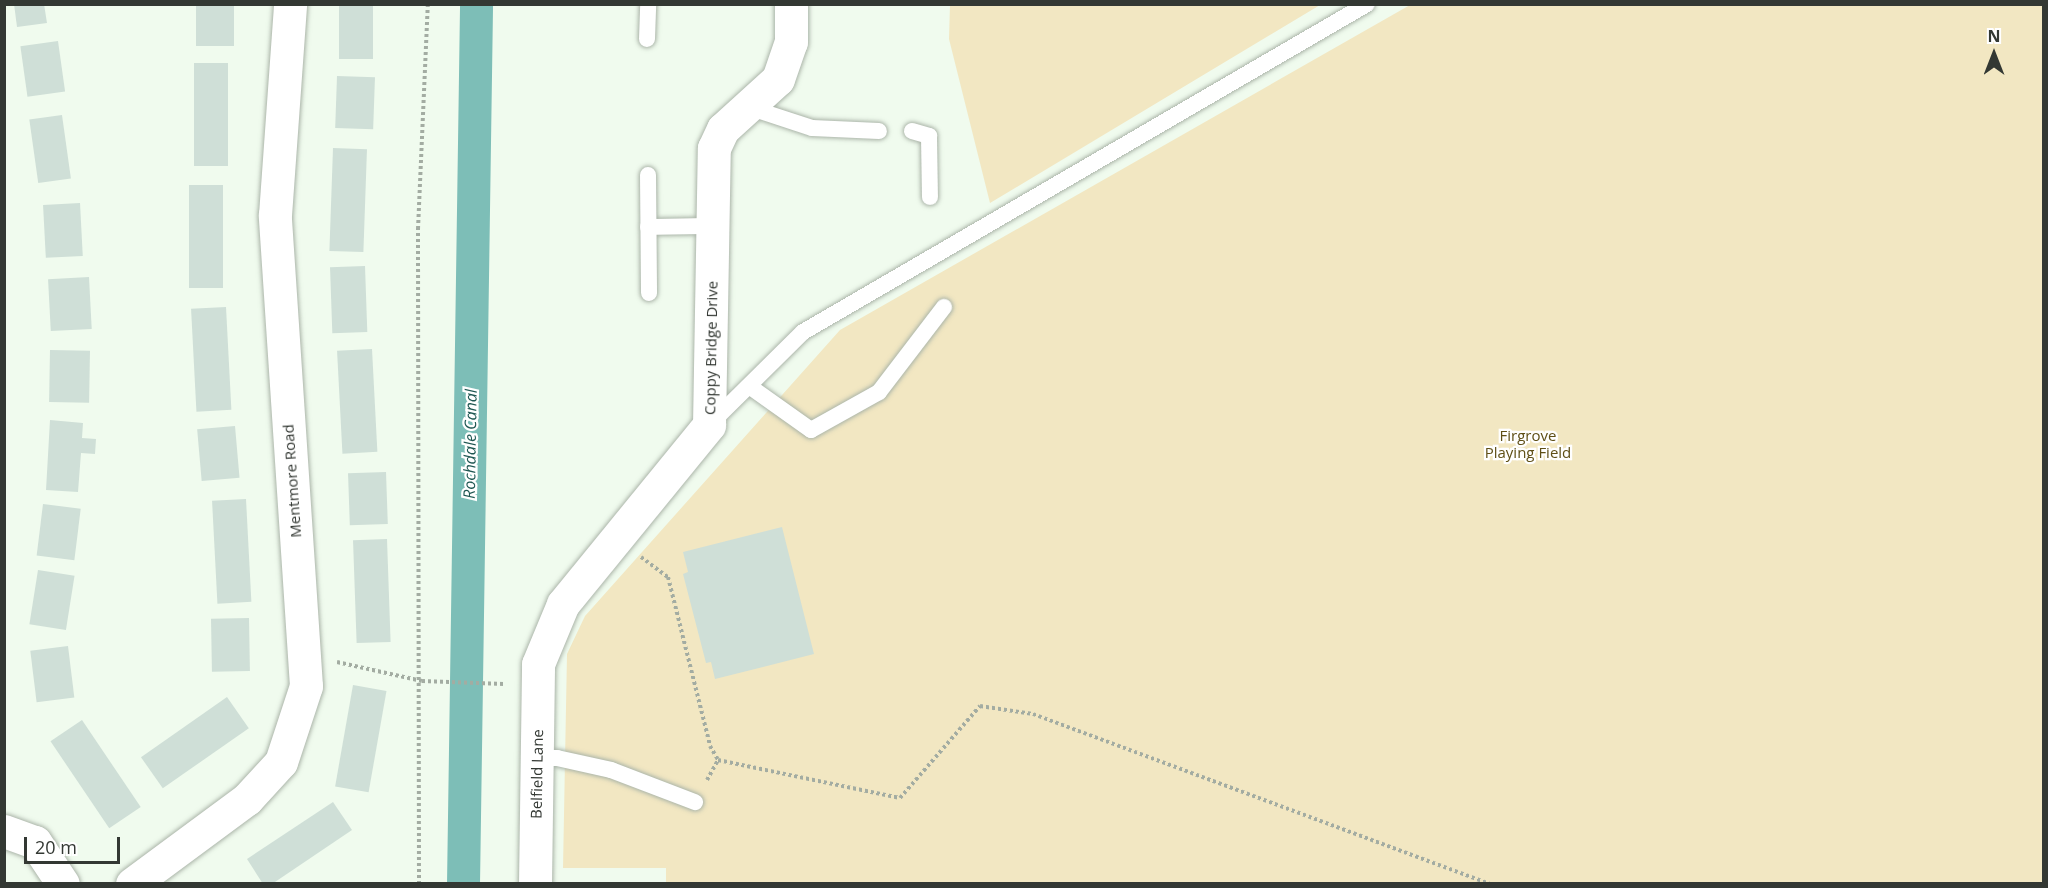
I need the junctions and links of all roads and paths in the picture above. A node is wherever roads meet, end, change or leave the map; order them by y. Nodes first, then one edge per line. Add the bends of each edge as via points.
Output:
1 (290, 4) edge
2 (428, 4) edge
3 (648, 4) edge
4 (791, 4) edge
5 (1367, 4) edge
6 (647, 39) dead end
7 (748, 107) junction
8 (879, 131) dead end
9 (912, 131) dead end
10 (648, 175) dead end
11 (930, 197) dead end
12 (713, 226) junction
13 (648, 227) junction
14 (649, 293) dead end
15 (944, 307) dead end
16 (749, 386) junction
17 (709, 425) junction
18 (616, 539) junction
19 (304, 655) junction
20 (538, 664) joint
21 (420, 680) junction
22 (501, 684) dead end
23 (537, 758) junction
24 (718, 760) junction
25 (696, 802) joint
26 (4, 831) edge
27 (63, 884) edge
28 (132, 884) edge
29 (419, 884) edge
30 (535, 884) edge
31 (1490, 884) edge

1 - 19 street, Mentmore Road via 275,215
2 - 21 path via 418,229
3 - 6 lane
4 - 7 street, Coppy Bridge Drive via 786,64 778,79
5 - 16 lane via 803,332
7 - 8 lane via 812,128
7 - 12 street, Coppy Bridge Drive via 723,129 714,148
9 - 11 lane via 929,136
10 - 13 lane
12 - 13 lane
12 - 17 street, Coppy Bridge Drive
13 - 14 lane
15 - 16 lane via 879,392 811,430
16 - 17 lane
17 - 18 street, Coppy Bridge Drive
18 - 20 street, Coppy Bridge Drive via 562,604
18 - 24 path via 668,577 710,746
19 - 21 path
19 - 28 street, Mentmore Road via 306,686 281,762 247,799
20 - 23 street, Belfield Lane
21 - 22 path
21 - 29 path
23 - 25 lane via 557,758 611,770
23 - 30 street, Belfield Lane
24 - 25 path
24 - 31 path via 900,798 980,706 1033,714
26 - 27 street via 35,842

